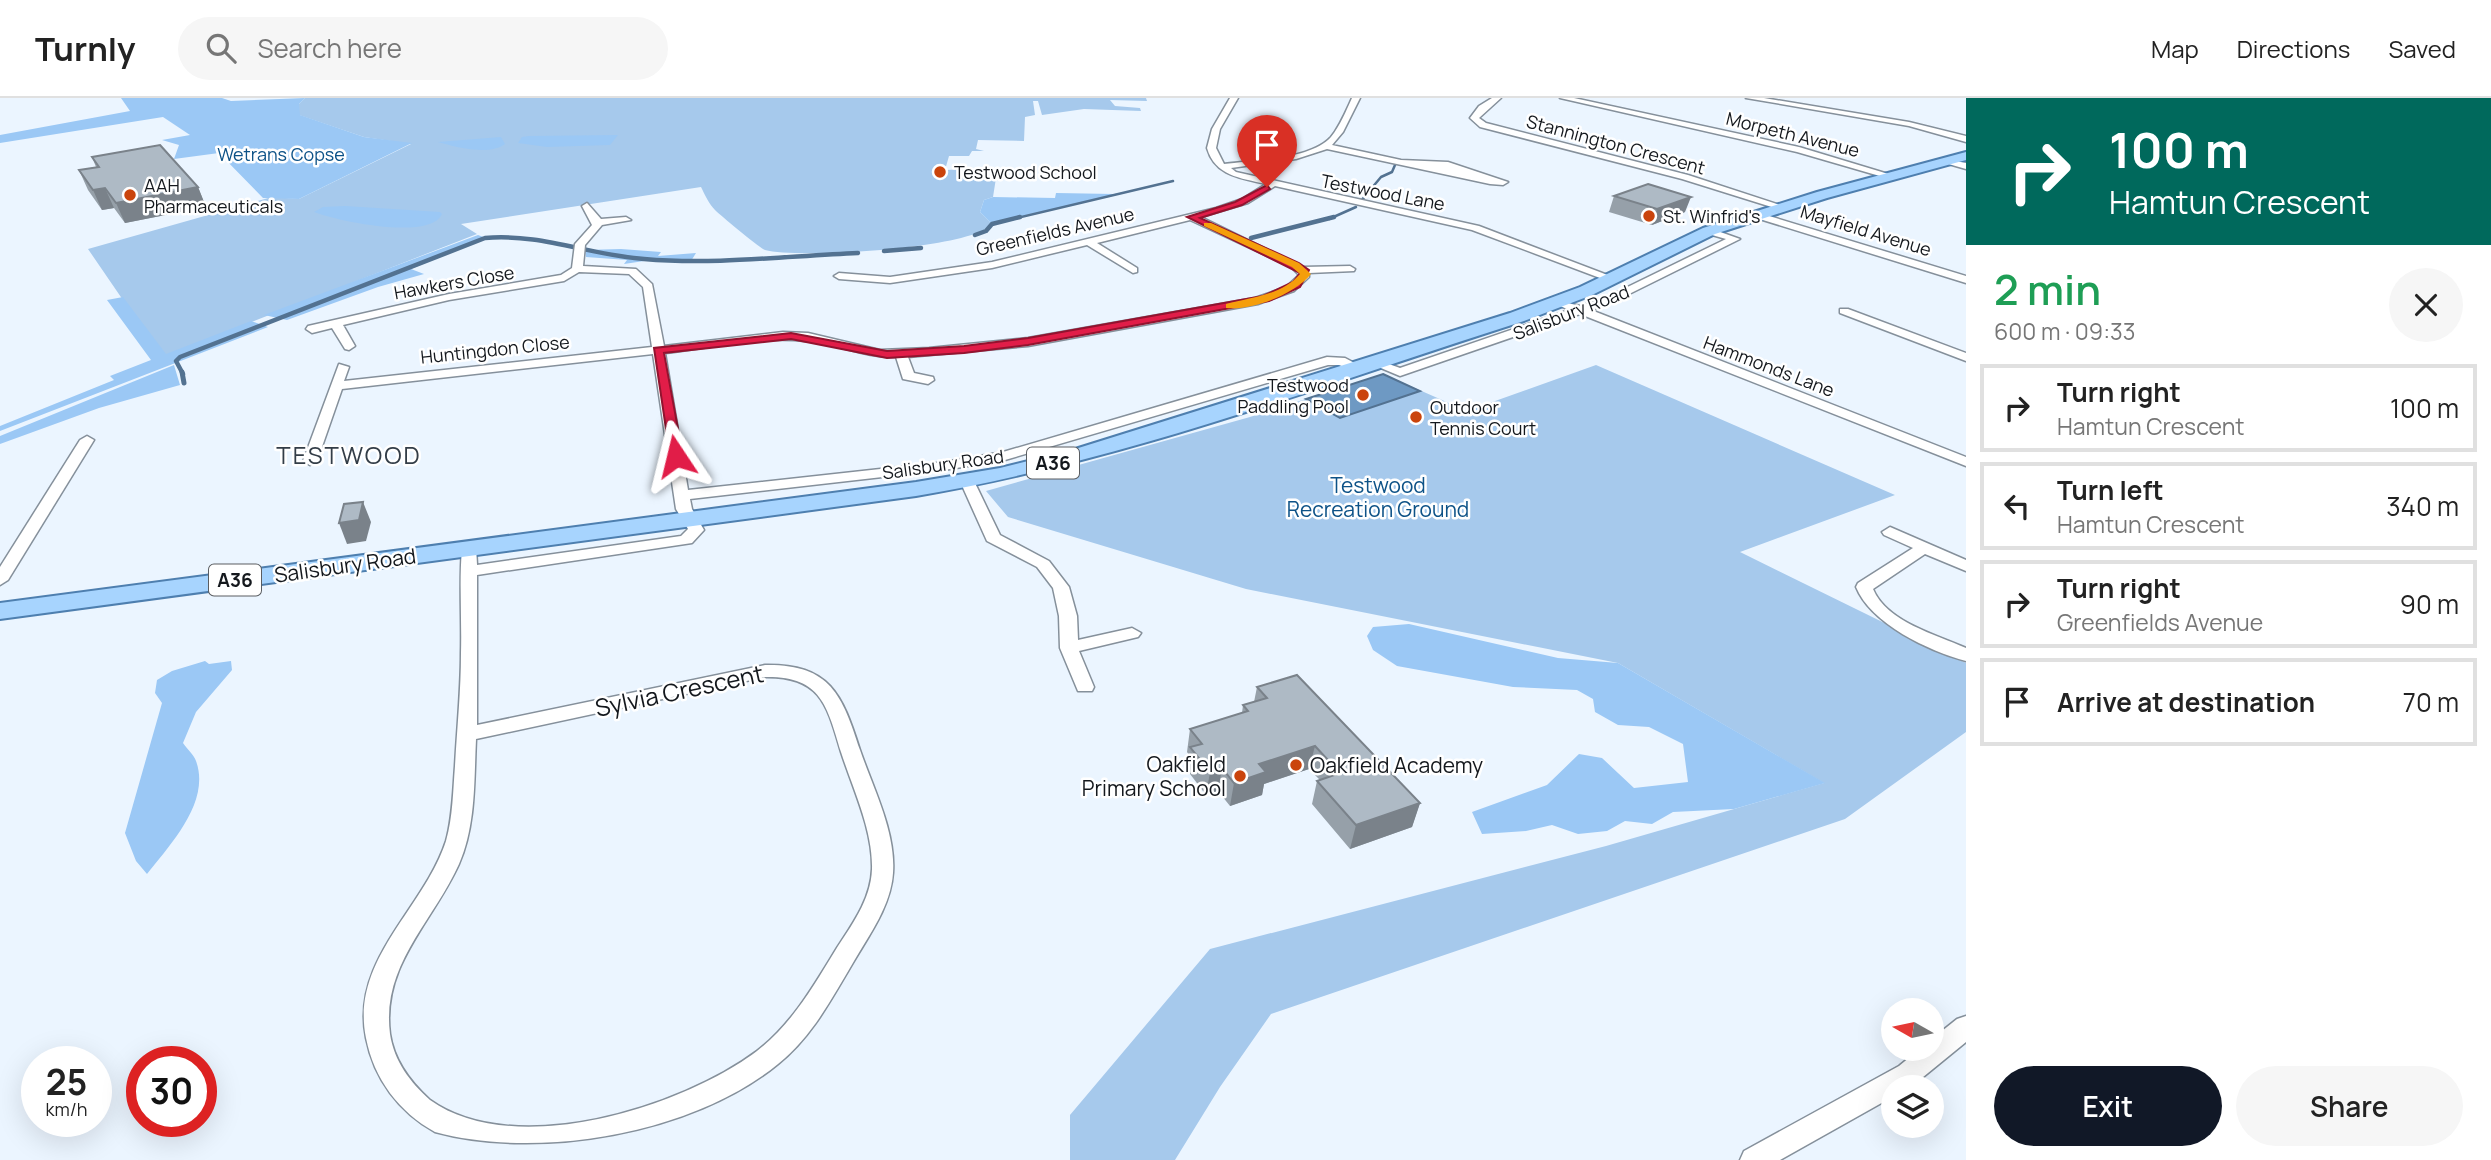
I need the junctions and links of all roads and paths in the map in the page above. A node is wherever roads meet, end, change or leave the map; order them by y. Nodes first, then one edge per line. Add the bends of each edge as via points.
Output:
1 (1234, 98) edge
2 (1356, 98) edge
3 (1497, 98) edge
4 (1564, 98) edge
5 (1750, 98) edge
6 (1966, 139) edge
7 (1325, 146) junction
8 (1966, 156) edge
9 (1948, 161) junction
10 (1398, 162) junction
11 (1966, 166) edge
12 (1221, 167) junction
13 (1890, 176) junction
14 (1271, 185) junction
15 (587, 206) dead end
16 (1781, 207) junction
17 (1756, 215) junction
18 (1192, 217) junction
19 (626, 220) dead end
20 (597, 222) junction
21 (1709, 231) junction
22 (1089, 242) junction
23 (577, 269) junction
24 (1350, 269) dead end
25 (1133, 271) dead end
26 (1304, 271) junction
27 (839, 276) dead end
28 (1612, 279) junction
29 (1966, 280) edge
30 (1560, 302) junction
31 (1582, 310) junction
32 (1844, 311) dead end
33 (336, 324) junction
34 (312, 329) dead end
35 (349, 346) dead end
36 (658, 350) junction
37 (901, 354) junction
38 (1966, 357) edge
39 (1366, 365) junction
40 (343, 367) dead end
41 (908, 376) junction
42 (928, 380) dead end
43 (893, 383) dead end
44 (336, 386) junction
45 (87, 440) dead end
46 (1964, 458) edge
47 (310, 461) dead end
48 (967, 481) junction
49 (683, 495) junction
50 (690, 519) junction
51 (1891, 531) dead end
52 (1925, 547) junction
53 (469, 560) junction
54 (1966, 566) edge
55 (0, 580) edge
56 (0, 611) edge
57 (1132, 633) dead end
58 (1069, 648) junction
59 (1966, 655) edge
60 (1085, 687) dead end
61 (467, 734) junction
62 (1966, 1027) edge
63 (1754, 1160) edge

1 - 12 street via 1213,137 1212,157
2 - 7 street via 1334,139
3 - 16 street, Stannington Crescent via 1475,118 1483,125
4 - 13 street, Morpeth Avenue via 1799,150
5 - 6 street via 1909,124
7 - 10 street
7 - 12 street
8 - 9 main road, Salisbury Road / A36
9 - 11 street
9 - 13 main road, Salisbury Road / A36
10 - 10 street via 1448,165 1503,182 1490,181
12 - 14 street, Testwood Lane
13 - 16 main road, Salisbury Road / A36
14 - 18 street, Greenfields Avenue via 1238,204
14 - 28 street, Testwood Lane via 1475,228
15 - 20 street
16 - 17 main road, Salisbury Road / A36
17 - 21 main road, Salisbury Road / A36
17 - 29 street, Mayfield Avenue
18 - 22 street, Greenfields Avenue
18 - 26 street
19 - 20 street
20 - 23 street via 580,244
21 - 28 main road, Salisbury Road / A36
21 - 31 street, Salisbury Road via 1735,239
22 - 25 street
22 - 27 street, Greenfields Avenue via 992,265 899,279
23 - 33 street, Hawkers Close via 549,282 449,297
23 - 36 street, Hawkers Close via 632,271 645,280
24 - 26 street
26 - 37 street, Huntingdon Close via 1296,285 1258,301 1028,342
28 - 30 main road, Salisbury Road / A36
30 - 31 street, Hammonds Lane
30 - 39 main road, Salisbury Road / A36
31 - 39 street, Salisbury Road via 1400,372
31 - 46 street, Hammonds Lane
32 - 38 street
33 - 34 street, Hawkers Close
33 - 35 street
36 - 37 street, Huntingdon Close via 791,336
36 - 44 street, Huntingdon Close
36 - 49 street
37 - 41 street
39 - 48 main road, Salisbury Road / A36 via 1080,455
39 - 49 street, Salisbury Road via 1327,361 974,462
40 - 44 street
41 - 42 street
41 - 43 street
44 - 47 street
45 - 55 street
48 - 50 main road, Salisbury Road / A36
48 - 58 street via 993,538 1043,564 1061,587
49 - 50 street
50 - 53 main road, Salisbury Road / A36
51 - 52 street
52 - 54 street
52 - 59 street via 1864,587 1866,600 1879,613
53 - 56 main road, Salisbury Road / A36
53 - 61 street, Sylvia Crescent
57 - 58 street
58 - 60 street
61 - 61 street, Sylvia Crescent via 765,671 800,673 820,683 838,708 881,851 882,874 860,932 786,1041 715,1090 636,1124 584,1140 498,1140 449,1127 415,1107 402,1093 383,1056 376,1004 393,951 456,842
62 - 63 street via 1908,1074

